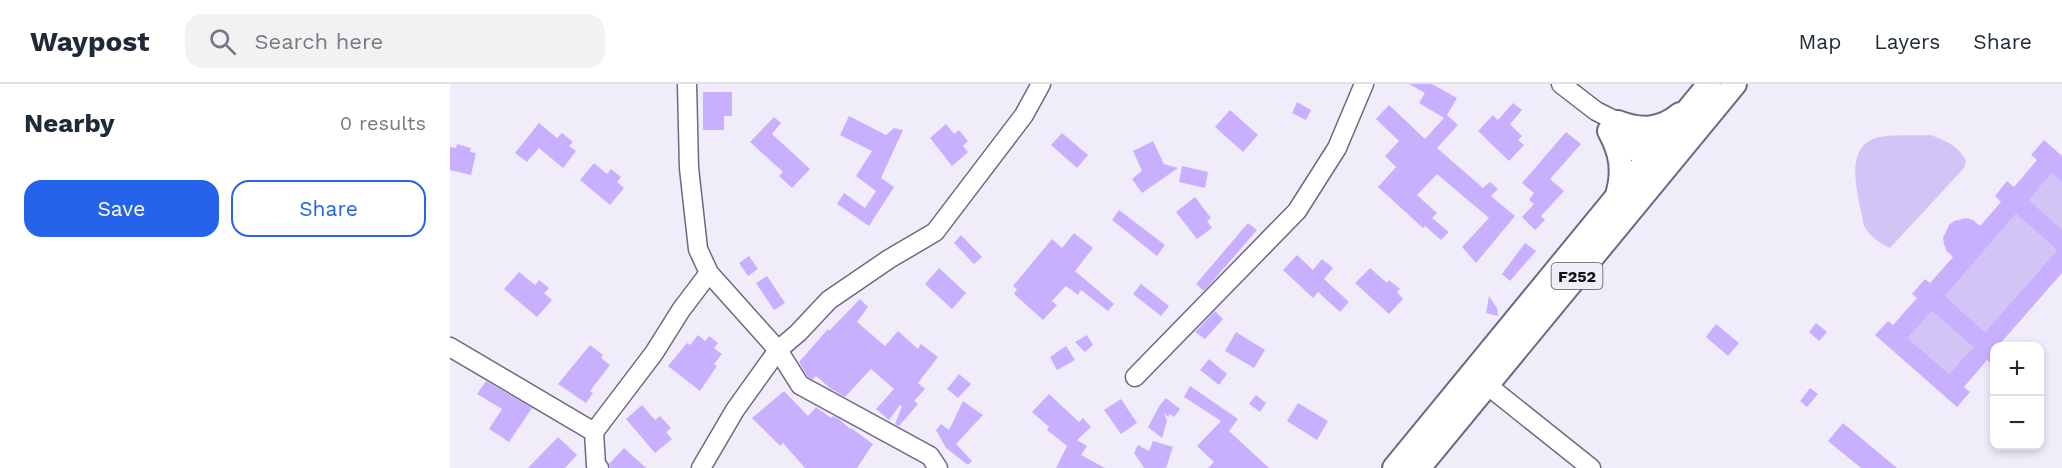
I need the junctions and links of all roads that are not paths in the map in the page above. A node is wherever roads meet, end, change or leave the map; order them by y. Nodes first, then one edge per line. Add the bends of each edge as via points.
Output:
1 (687, 84) edge
2 (1041, 84) edge
3 (1364, 84) edge
4 (1561, 84) edge
5 (1735, 84) edge
6 (1702, 93) edge
7 (1613, 127) junction
8 (1659, 161) junction
9 (1616, 197) junction
10 (709, 273) junction
11 (450, 347) edge
12 (778, 350) junction
13 (1136, 377) dead end
14 (1487, 385) junction
15 (594, 432) junction
16 (599, 468) edge
17 (701, 468) edge
18 (938, 468) edge
19 (1394, 468) edge
20 (1419, 468) edge
21 (1591, 468) edge

1 - 10 street via 689,168 698,249
2 - 12 street via 1024,115 935,232 829,300
3 - 13 street via 1337,148 1297,211
4 - 7 street
5 - 8 main road, F252
6 - 7 main road via 1671,122 1658,127
6 - 8 main road, F252
7 - 8 street
7 - 9 main road via 1622,171
8 - 9 main road, F252
8 - 14 main road, F252
9 - 19 main road, F252
10 - 12 street
10 - 15 street
11 - 15 street
12 - 17 street via 735,410
12 - 18 street via 800,385 930,456
14 - 20 main road, F252
14 - 21 street
15 - 16 street

